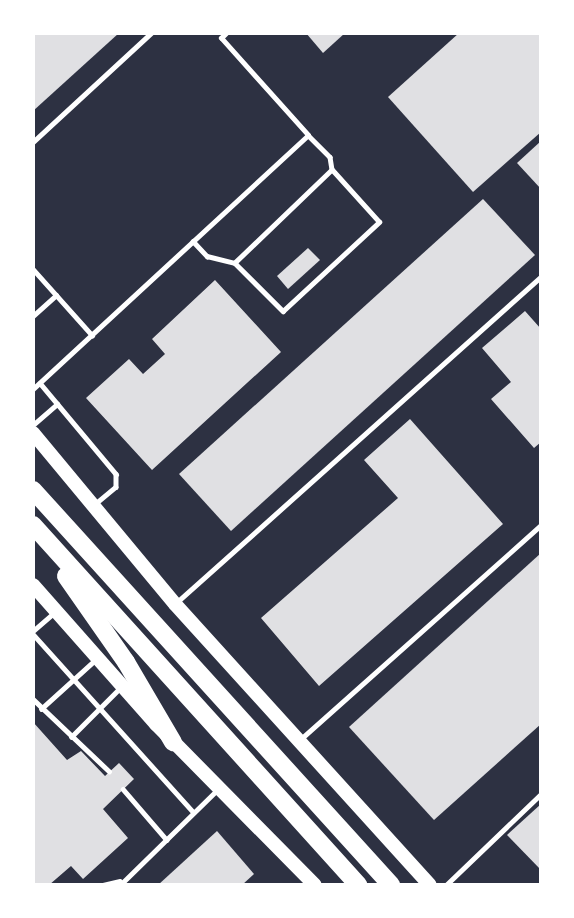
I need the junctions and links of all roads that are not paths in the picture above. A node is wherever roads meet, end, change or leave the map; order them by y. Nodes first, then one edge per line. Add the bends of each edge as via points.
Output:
1 (151, 33) edge
2 (226, 33) edge
3 (308, 135) junction
4 (33, 142) edge
5 (332, 170) junction
6 (193, 241) junction
7 (235, 263) junction
8 (33, 269) edge
9 (541, 277) edge
10 (56, 295) junction
11 (33, 316) edge
12 (92, 335) junction
13 (40, 383) junction
14 (33, 389) edge
15 (57, 404) junction
16 (33, 425) edge
17 (33, 433) edge
18 (33, 488) edge
19 (92, 506) junction
20 (33, 525) edge
21 (541, 525) edge
22 (33, 531) edge
23 (33, 585) edge
24 (175, 604) junction
25 (56, 611) junction
26 (33, 632) edge
27 (97, 658) junction
28 (74, 680) junction
29 (123, 686) junction
30 (33, 699) edge
31 (41, 709) junction
32 (100, 709) junction
33 (71, 737) junction
34 (299, 741) junction
35 (173, 742) junction
36 (110, 771) dead end
37 (220, 787) junction
38 (123, 789) dead end
39 (541, 794) edge
40 (193, 813) junction
41 (167, 840) junction
42 (120, 883) edge
43 (103, 885) edge
44 (315, 885) edge
45 (358, 885) edge
46 (391, 885) edge
47 (430, 885) edge
48 (446, 885) edge

1 - 4 lane
2 - 3 lane via 221,38
3 - 5 lane via 330,158
3 - 6 lane
5 - 7 lane
5 - 7 lane via 379,222 283,311
6 - 7 lane via 207,256
6 - 12 lane
8 - 10 lane
9 - 24 lane
10 - 11 lane
10 - 12 lane
12 - 13 lane
13 - 14 lane
13 - 15 lane
15 - 16 lane
15 - 19 lane via 116,474 116,487
17 - 19 main road
18 - 46 highway
19 - 24 main road
20 - 45 highway
21 - 34 lane
22 - 35 highway via 126,662
23 - 25 main road
24 - 34 main road
25 - 26 lane
25 - 27 main road
26 - 28 lane
27 - 28 lane
27 - 29 main road
28 - 31 lane
28 - 32 lane
29 - 32 lane
29 - 35 main road
30 - 31 lane
31 - 33 lane
32 - 33 lane
32 - 40 lane
33 - 36 lane
34 - 47 main road
35 - 37 main road
37 - 40 lane
37 - 44 main road
38 - 41 lane
39 - 48 lane
40 - 41 lane
41 - 42 lane
42 - 43 lane

